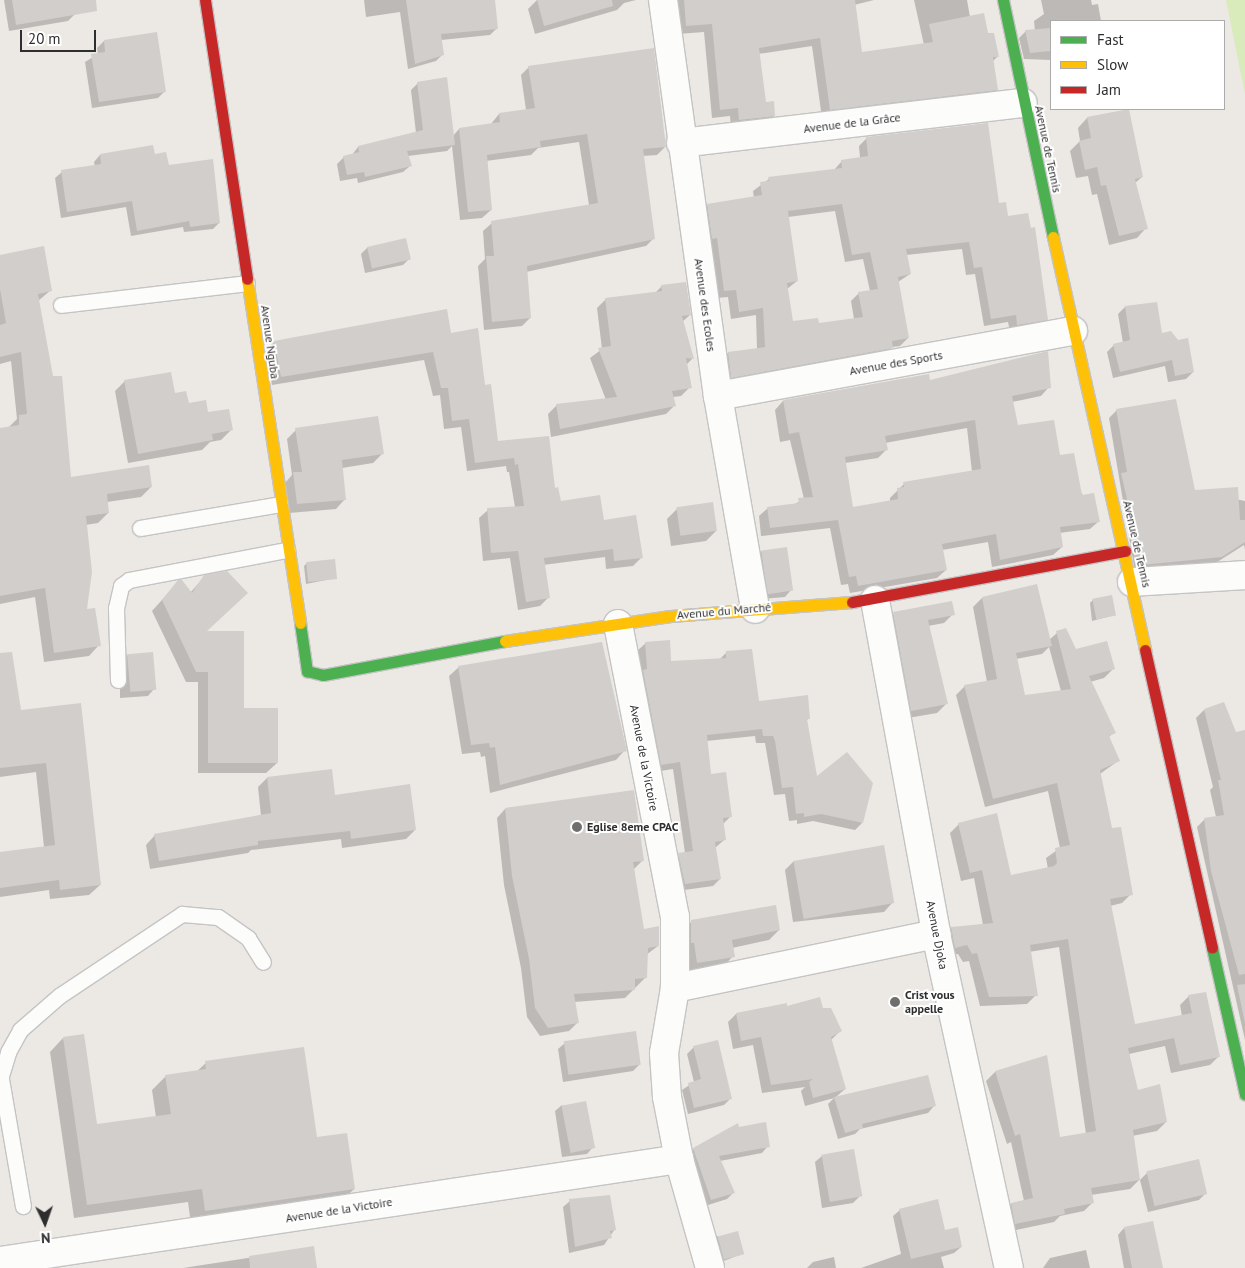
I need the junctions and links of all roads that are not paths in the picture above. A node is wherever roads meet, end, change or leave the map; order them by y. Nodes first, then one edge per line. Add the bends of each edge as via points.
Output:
1 (205, 0) edge
2 (662, 0) edge
3 (1003, 0) edge
4 (1024, 103) junction
5 (681, 143) junction
6 (247, 283) junction
7 (61, 305) dead end
8 (1073, 331) junction
9 (718, 396) junction
10 (280, 504) junction
11 (140, 528) dead end
12 (287, 550) junction
13 (1125, 551) junction
14 (1245, 575) edge
15 (1132, 582) junction
16 (875, 600) junction
17 (755, 609) junction
18 (618, 624) junction
19 (324, 675) joint
20 (118, 680) dead end
21 (936, 934) junction
22 (263, 962) dead end
23 (675, 988) junction
24 (1, 1079) edge
25 (1245, 1094) edge
26 (679, 1159) junction
27 (23, 1206) dead end
28 (0, 1261) edge
29 (710, 1268) edge
30 (1009, 1268) edge

1 - 6 street, Avenue Nguba
2 - 5 street, Avenue des Ecoles
3 - 4 street, Avenue de Tennis
4 - 5 street, Avenue de la Grâce
4 - 8 street, Avenue de Tennis
5 - 9 street, Avenue des Ecoles
6 - 7 lane
6 - 10 street, Avenue Nguba
8 - 9 street, Avenue des Sports
8 - 13 street, Avenue de Tennis
9 - 17 street, Avenue des Ecoles
10 - 11 lane
10 - 12 street, Avenue Nguba
12 - 19 street, Avenue Nguba via 304,665 311,673
12 - 20 lane via 128,580 121,586 116,608
13 - 15 street, Avenue de Tennis
13 - 16 street, Avenue du Marché
14 - 15 street
15 - 25 street, Avenue de Tennis
16 - 17 street, Avenue du Marché
16 - 21 street, Avenue Djoka
17 - 18 street, Avenue du Marché
18 - 19 street, Avenue du Marché
18 - 23 street, Avenue de la Victoire via 675,917
21 - 23 street
21 - 30 street, Avenue Djoka
22 - 24 lane via 248,938 218,917 182,914 59,996 20,1030 8,1052
23 - 26 street, Avenue de la Victoire via 664,1053 667,1097
24 - 27 lane
26 - 28 street, Avenue de la Victoire
26 - 29 street, Avenue de la Victoire

